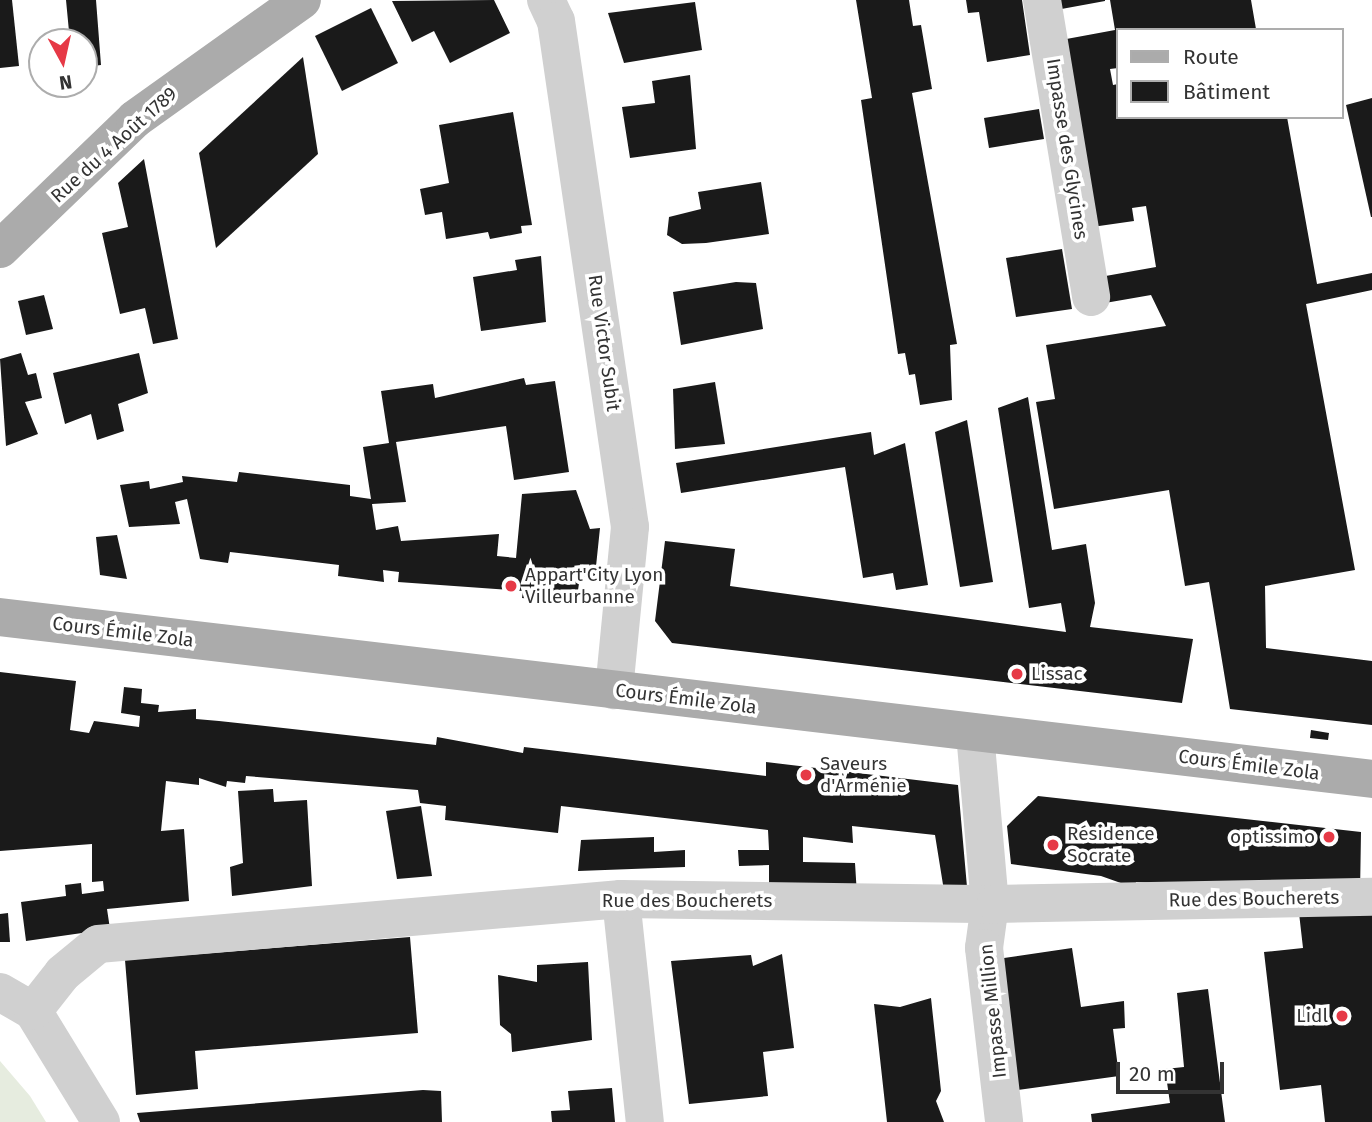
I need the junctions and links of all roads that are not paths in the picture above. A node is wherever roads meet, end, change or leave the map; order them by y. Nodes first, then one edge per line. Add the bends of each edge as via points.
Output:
1 (302, 0) edge
2 (546, 0) edge
3 (1042, 0) edge
4 (0, 249) edge
5 (1091, 297) dead end
6 (0, 617) edge
7 (614, 690) junction
8 (975, 733) junction
9 (1372, 779) edge
10 (1372, 897) edge
11 (621, 899) junction
12 (990, 904) junction
13 (0, 992) edge
14 (33, 1011) junction
15 (101, 1122) edge
16 (645, 1122) edge
17 (1004, 1122) edge

1 - 4 main road, Rue du 4 Août 1789 via 135,119
2 - 7 street, Rue Victor Subit via 556,21 631,527
3 - 5 street, Impasse des Glycines
6 - 7 main road, Cours Émile Zola
7 - 8 main road, Cours Émile Zola
8 - 9 main road, Cours Émile Zola
8 - 12 street, Impasse Million
10 - 12 street, Rue des Boucherets
11 - 12 street, Rue des Boucherets
11 - 14 street, Rue des Boucherets via 98,944 63,973
11 - 16 street
12 - 17 street, Impasse Million via 984,948
13 - 14 street
14 - 15 street

